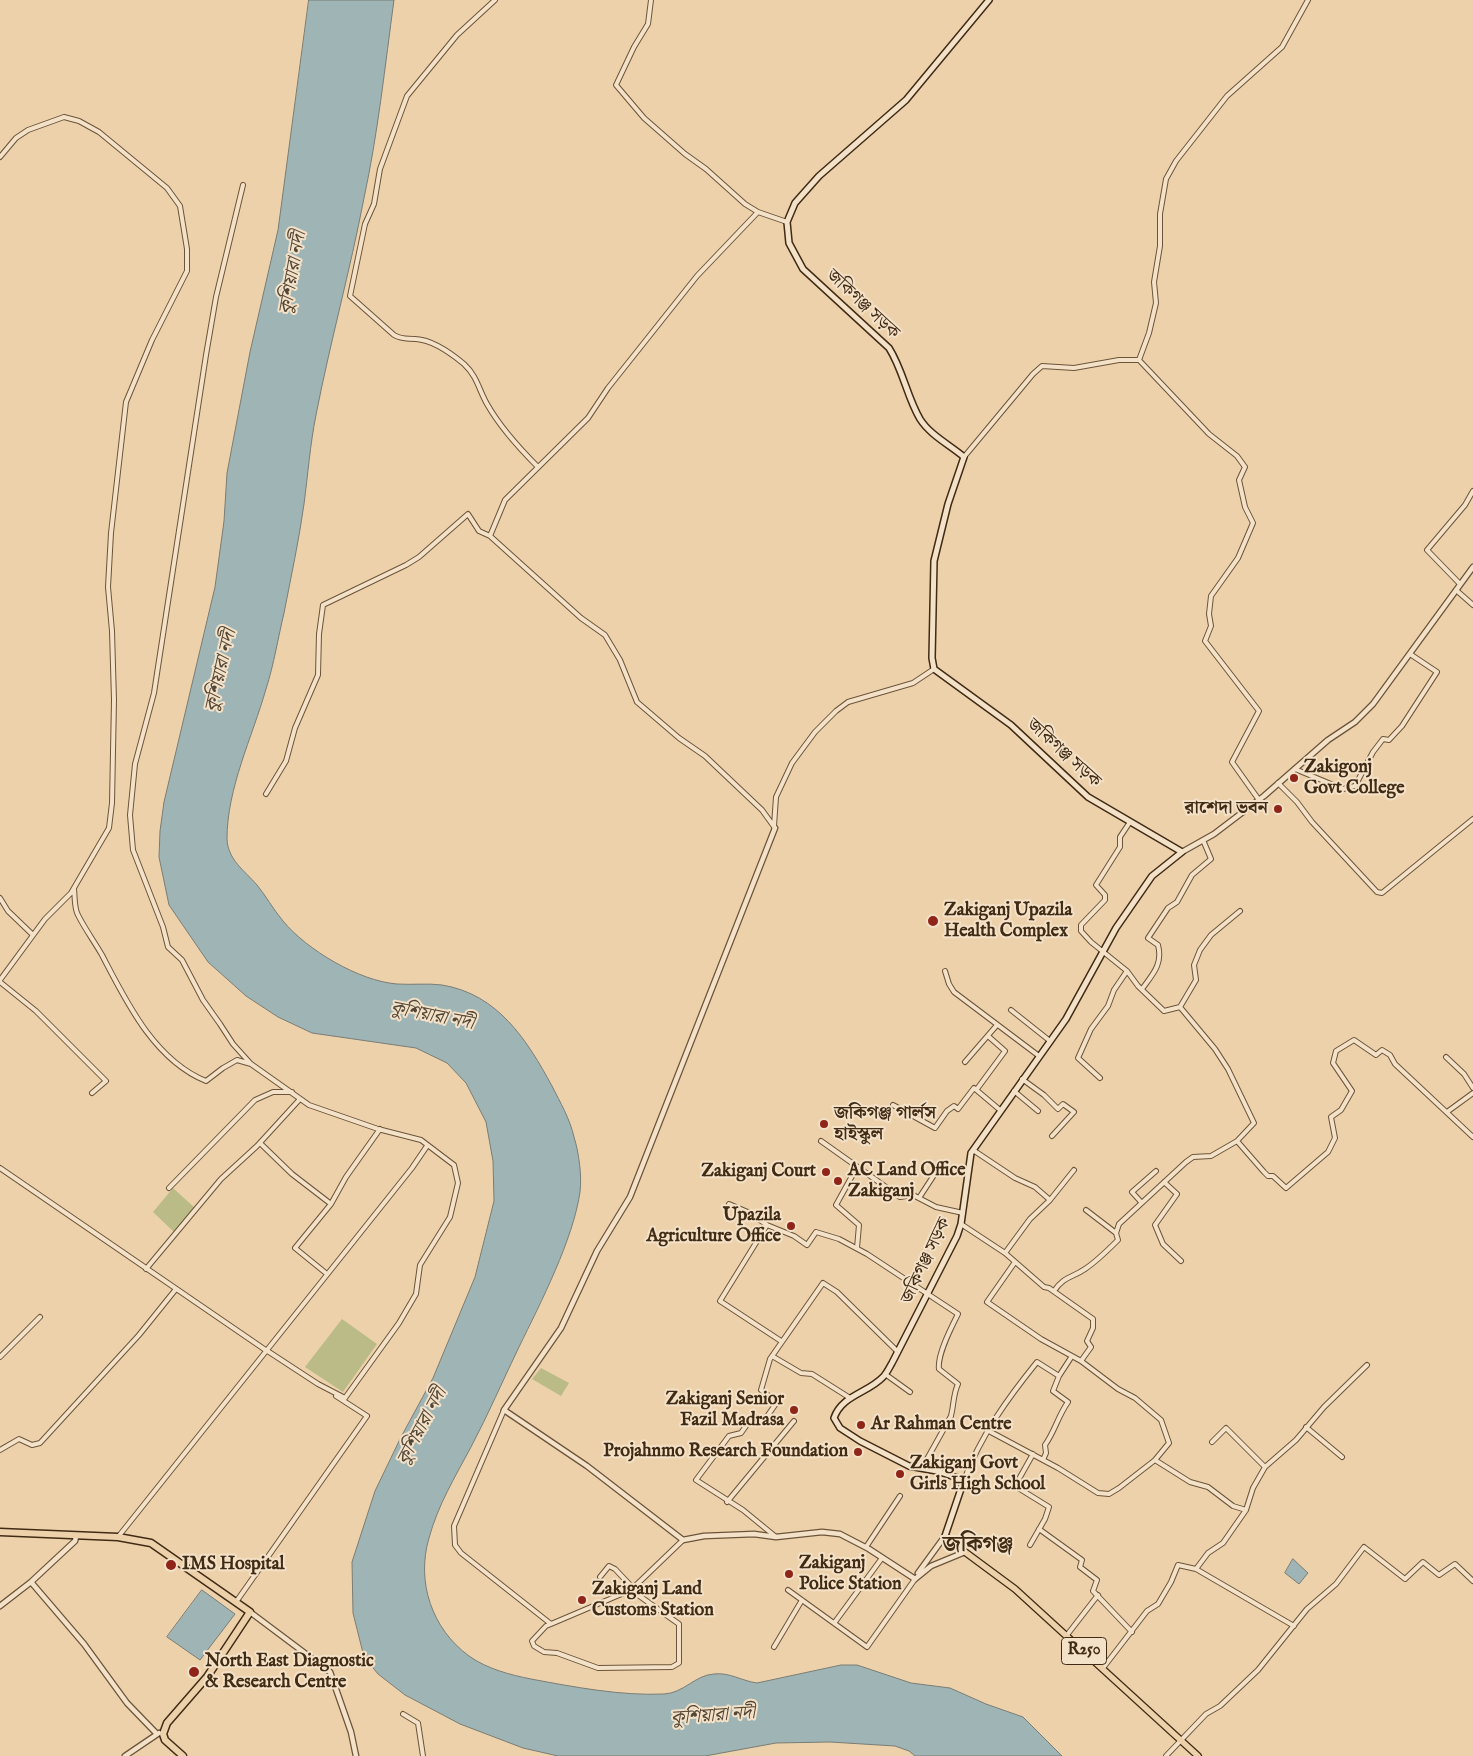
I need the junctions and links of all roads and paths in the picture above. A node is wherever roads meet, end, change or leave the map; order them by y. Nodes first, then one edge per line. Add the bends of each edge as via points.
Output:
1 (495, 0) edge
2 (651, 0) edge
3 (989, 0) edge
4 (1308, 0) edge
5 (0, 157) edge
6 (243, 185) dead end
7 (758, 212) junction
8 (787, 222) junction
9 (1139, 360) junction
10 (964, 457) junction
11 (538, 467) junction
12 (1473, 491) edge
13 (490, 536) junction
14 (1473, 567) edge
15 (1460, 584) junction
16 (1456, 590) junction
17 (1473, 605) edge
18 (1410, 654) junction
19 (934, 669) junction
20 (1295, 769) junction
21 (1278, 784) junction
22 (266, 794) dead end
23 (1259, 800) junction
24 (1473, 819) edge
25 (1130, 822) junction
26 (774, 828) junction
27 (1204, 840) junction
28 (1182, 852) junction
29 (74, 889) junction
30 (0, 898) edge
31 (1240, 911) dead end
32 (33, 935) junction
33 (1103, 952) junction
34 (945, 971) dead end
35 (1127, 971) junction
36 (0, 981) edge
37 (1142, 989) junction
38 (1180, 1007) junction
39 (1011, 1010) dead end
40 (997, 1025) junction
41 (988, 1036) junction
42 (1050, 1041) junction
43 (1039, 1056) junction
44 (1446, 1057) dead end
45 (965, 1062) dead end
46 (251, 1064) junction
47 (1100, 1078) dead end
48 (1022, 1079) junction
49 (1473, 1088) edge
50 (977, 1089) junction
51 (1014, 1091) junction
52 (292, 1092) junction
53 (92, 1093) dead end
54 (1473, 1093) edge
55 (300, 1099) junction
56 (893, 1105) dead end
57 (1000, 1110) junction
58 (1038, 1111) dead end
59 (1447, 1112) junction
60 (380, 1129) junction
61 (1052, 1136) dead end
62 (1473, 1137) edge
63 (821, 1141) dead end
64 (1237, 1141) junction
65 (260, 1143) junction
66 (427, 1146) junction
67 (973, 1150) junction
68 (857, 1167) junction
69 (0, 1168) edge
70 (1074, 1170) dead end
71 (1156, 1171) dead end
72 (936, 1172) dead end
73 (1164, 1182) junction
74 (169, 1188) dead end
75 (919, 1198) junction
76 (1050, 1200) junction
77 (1141, 1202) junction
78 (330, 1204) junction
79 (729, 1204) dead end
80 (1086, 1210) dead end
81 (963, 1213) junction
82 (961, 1224) junction
83 (767, 1225) junction
84 (1116, 1233) junction
85 (857, 1248) junction
86 (1005, 1253) junction
87 (1181, 1261) dead end
88 (1015, 1262) junction
89 (146, 1269) junction
90 (328, 1274) junction
91 (176, 1289) junction
92 (1054, 1291) junction
93 (928, 1294) junction
94 (40, 1316) dead end
95 (781, 1341) junction
96 (266, 1350) junction
97 (898, 1352) junction
98 (772, 1356) junction
99 (1072, 1356) junction
100 (0, 1357) edge
101 (1081, 1361) junction
102 (1367, 1365) dead end
103 (885, 1374) junction
104 (1059, 1376) junction
105 (910, 1392) dead end
106 (850, 1398) junction
107 (504, 1410) junction
108 (794, 1421) dead end
109 (1306, 1427) junction
110 (987, 1430) junction
111 (1212, 1442) dead end
112 (0, 1450) edge
113 (1033, 1454) junction
114 (1342, 1457) dead end
115 (1043, 1460) junction
116 (1155, 1460) junction
117 (1264, 1467) junction
118 (922, 1468) junction
119 (964, 1480) junction
120 (900, 1496) dead end
121 (727, 1502) junction
122 (1246, 1510) junction
123 (1039, 1529) junction
124 (0, 1532) edge
125 (945, 1536) junction
126 (76, 1537) junction
127 (118, 1537) junction
128 (776, 1537) junction
129 (683, 1540) junction
130 (1030, 1545) dead end
131 (866, 1547) junction
132 (965, 1552) junction
133 (882, 1558) junction
134 (1196, 1569) junction
135 (600, 1577) dead end
136 (914, 1578) junction
137 (1473, 1581) edge
138 (31, 1582) junction
139 (632, 1589) junction
140 (788, 1590) dead end
141 (1098, 1595) junction
142 (802, 1600) junction
143 (236, 1602) junction
144 (0, 1606) edge
145 (250, 1612) junction
146 (835, 1622) junction
147 (551, 1624) junction
148 (1294, 1626) junction
149 (1132, 1632) junction
150 (1066, 1635) junction
151 (774, 1647) dead end
152 (1103, 1668) junction
153 (403, 1714) dead end
154 (160, 1734) junction
155 (1181, 1740) junction
156 (125, 1756) edge
157 (183, 1756) edge
158 (356, 1756) edge
159 (423, 1756) edge
160 (1166, 1756) edge
161 (1198, 1756) edge

1 - 11 street via 457,35 407,96 380,169 350,296 394,335 403,340 416,338 429,342 464,364 477,380 487,404 507,433
2 - 7 street via 648,24 616,85 644,118
3 - 8 main road via 906,100 819,176 795,203
4 - 9 street via 1282,47 1227,96 1176,161 1166,179 1154,282 1156,303
5 - 29 street via 16,138 28,130 64,117 79,121 99,132 167,188 180,206 187,249 187,271 152,340 126,402 108,587 114,700 112,803 109,828
6 - 46 street via 216,297 154,693 135,764 130,815 133,850 168,947 182,960 203,1000
7 - 8 street
7 - 11 street via 697,276 588,418
8 - 10 main road, জকিগঞ্জ সড়ক via 789,243 803,269 890,348 920,419
9 - 10 street via 1074,368 1042,366
9 - 23 street via 1209,434 1246,467 1239,480 1245,507 1253,523 1238,558 1211,596 1208,614 1211,626 1205,641 1259,711 1232,762
10 - 19 main road via 934,562
11 - 13 street via 505,500
12 - 15 street via 1426,550
13 - 22 street via 479,531 468,514 419,557 323,605 318,676 295,728 286,761
13 - 26 street via 605,635 620,660 637,702 705,756 762,810
14 - 15 street
15 - 16 street
16 - 17 street
16 - 18 street
18 - 20 street via 1373,704 1355,722
18 - 20 street via 1437,672 1402,726 1389,740 1383,739 1373,752 1355,786 1343,789
19 - 25 main road, জকিগঞ্জ সড়ক via 1011,725 1088,797
19 - 26 street via 913,682 848,702 822,725 780,785
20 - 21 street
21 - 23 street
21 - 24 street via 1382,894
23 - 27 street
25 - 28 main road, জকিগঞ্জ সড়ক
25 - 33 street via 1120,837 1120,846 1096,885 1105,895 1105,900 1081,925 1081,930
26 - 107 street via 630,1197 597,1251 561,1328
27 - 28 street
27 - 37 street via 1211,858 1192,874 1177,902 1168,908 1148,938 1158,945 1161,955 1157,969
28 - 33 main road, জকিগঞ্জ সড়ক via 1152,876
29 - 32 street
29 - 46 street via 77,914 138,1022 156,1044 190,1074 206,1081 237,1060
30 - 32 street via 8,911
31 - 38 street via 1211,935 1200,950 1194,965 1196,980
32 - 36 street
33 - 35 street
33 - 42 main road, জকিগঞ্জ সড়ক
34 - 40 street via 954,992
35 - 37 street
35 - 47 street via 1091,1029 1078,1058
36 - 53 street via 36,1011 106,1081
37 - 38 street via 1164,1011
38 - 64 street via 1228,1069 1254,1123
39 - 42 street
40 - 41 street
40 - 43 street
41 - 45 street
41 - 50 street via 1006,1051
42 - 43 main road, জকিগঞ্জ সড়ক
43 - 48 main road, জকিগঞ্জ সড়ক
44 - 49 street
46 - 52 street
48 - 51 main road, জকিগঞ্জ সড়ক
48 - 61 street via 1058,1109 1063,1104 1074,1112
50 - 56 street via 974,1088 958,1109 954,1106 947,1111 935,1128
50 - 57 street
51 - 57 main road, জকিগঞ্জ সড়ক
51 - 58 street
52 - 55 street
52 - 74 street via 273,1092 255,1100
54 - 59 street
55 - 60 street via 308,1106
55 - 65 street
57 - 67 main road, জকিগঞ্জ সড়ক
59 - 62 street
59 - 64 street via 1390,1056 1382,1050 1376,1056 1354,1040 1336,1051 1333,1063 1352,1091 1341,1110 1331,1117 1335,1138 1321,1159 1286,1188 1273,1176 1268,1176
60 - 66 street via 421,1140
60 - 78 street
63 - 68 street
64 - 73 street via 1211,1156 1192,1157
65 - 78 street
65 - 89 street via 221,1179
66 - 90 street
66 - 96 street via 454,1165 458,1183 450,1218 420,1265 416,1294 406,1311 344,1398
67 - 76 street
67 - 81 main road, জকিগঞ্জ সড়ক
68 - 75 street via 900,1197 913,1195
68 - 85 street via 836,1206 860,1225
69 - 89 street
70 - 76 street
71 - 77 street via 1132,1192
72 - 75 street
73 - 77 street
73 - 87 street via 1177,1194 1155,1225 1163,1244
75 - 81 street via 936,1207
76 - 86 street via 1030,1218
77 - 84 street via 1119,1224
78 - 90 street via 295,1248
79 - 83 street
80 - 84 street
81 - 82 main road, জকিগঞ্জ সড়ক
82 - 86 street
82 - 93 main road, জকিগঞ্জ সড়ক
83 - 85 street via 807,1245 816,1232
83 - 95 street via 720,1301
84 - 92 street via 1118,1240 1109,1249 1083,1270 1066,1277
85 - 93 street
86 - 88 street
88 - 92 street via 1044,1287
88 - 99 street via 987,1302
89 - 91 street
90 - 96 street
91 - 96 street
91 - 112 street via 139,1335 40,1443 32,1445 19,1439
92 - 101 street via 1093,1319 1087,1341 1091,1347
93 - 97 main road, জকিগঞ্জ সড়ক
93 - 118 street via 958,1314 938,1362 939,1369 958,1384 953,1395 951,1416
94 - 100 street
95 - 97 street via 823,1283 837,1292
95 - 98 street
96 - 127 street
96 - 143 street via 367,1416
97 - 103 main road, জকিগঞ্জ সড়ক
98 - 106 street via 801,1374 812,1374
98 - 121 street via 761,1390 777,1402 764,1421 754,1416 741,1433 729,1436 696,1480
99 - 101 street
99 - 104 street
101 - 116 street via 1161,1420 1169,1443
102 - 109 street
103 - 105 street
103 - 106 main road, জকিগঞ্জ সড়ক
104 - 110 street via 1037,1362 1019,1382
104 - 115 street via 1053,1391 1068,1402 1045,1445
106 - 118 main road, জকিগঞ্জ সড়ক via 837,1409 834,1418 840,1428 909,1466
107 - 129 street via 588,1466
107 - 147 street via 454,1526 455,1545 460,1553
108 - 121 street
109 - 114 street
109 - 117 street
110 - 113 street
110 - 119 street
111 - 117 street via 1226,1428
113 - 115 street
113 - 123 street via 1015,1486 1049,1507
115 - 116 street via 1098,1493 1109,1494
116 - 122 street via 1190,1482 1208,1487 1233,1506
117 - 122 street
118 - 119 main road, জকিগঞ্জ সড়ক
119 - 125 main road
120 - 131 street
121 - 128 street via 750,1515
122 - 134 street via 1223,1543 1208,1553
123 - 130 street
123 - 141 street via 1082,1560 1080,1567 1097,1580 1093,1591
124 - 126 highway
125 - 132 main road
125 - 136 street
126 - 127 highway
126 - 138 street
127 - 143 highway via 150,1543
128 - 129 street via 754,1534
128 - 131 street via 822,1532 840,1534
129 - 139 street
131 - 133 street
132 - 136 street via 931,1566
132 - 150 main road, R250 via 1015,1589
133 - 136 street
133 - 146 street
134 - 148 street
134 - 149 street via 1178,1565 1158,1604 1148,1611
135 - 139 street via 608,1566 615,1569
136 - 146 street via 868,1647
137 - 148 street via 1455,1564 1440,1575 1423,1562 1405,1579 1364,1547 1336,1584 1306,1609
138 - 144 street
138 - 154 street via 84,1644 127,1703
139 - 147 street
139 - 147 street via 679,1624 679,1663 672,1667 598,1668 557,1653 544,1652 532,1641
140 - 142 street
141 - 149 street
141 - 150 street
142 - 146 street
142 - 151 street
143 - 145 highway
145 - 154 highway via 207,1677
145 - 158 street via 330,1672
148 - 155 street via 1246,1682 1206,1714
149 - 152 street
150 - 152 main road, R250
152 - 155 main road, R250
153 - 159 street via 418,1723
154 - 156 street
154 - 157 highway
155 - 160 street
155 - 161 main road, R250

